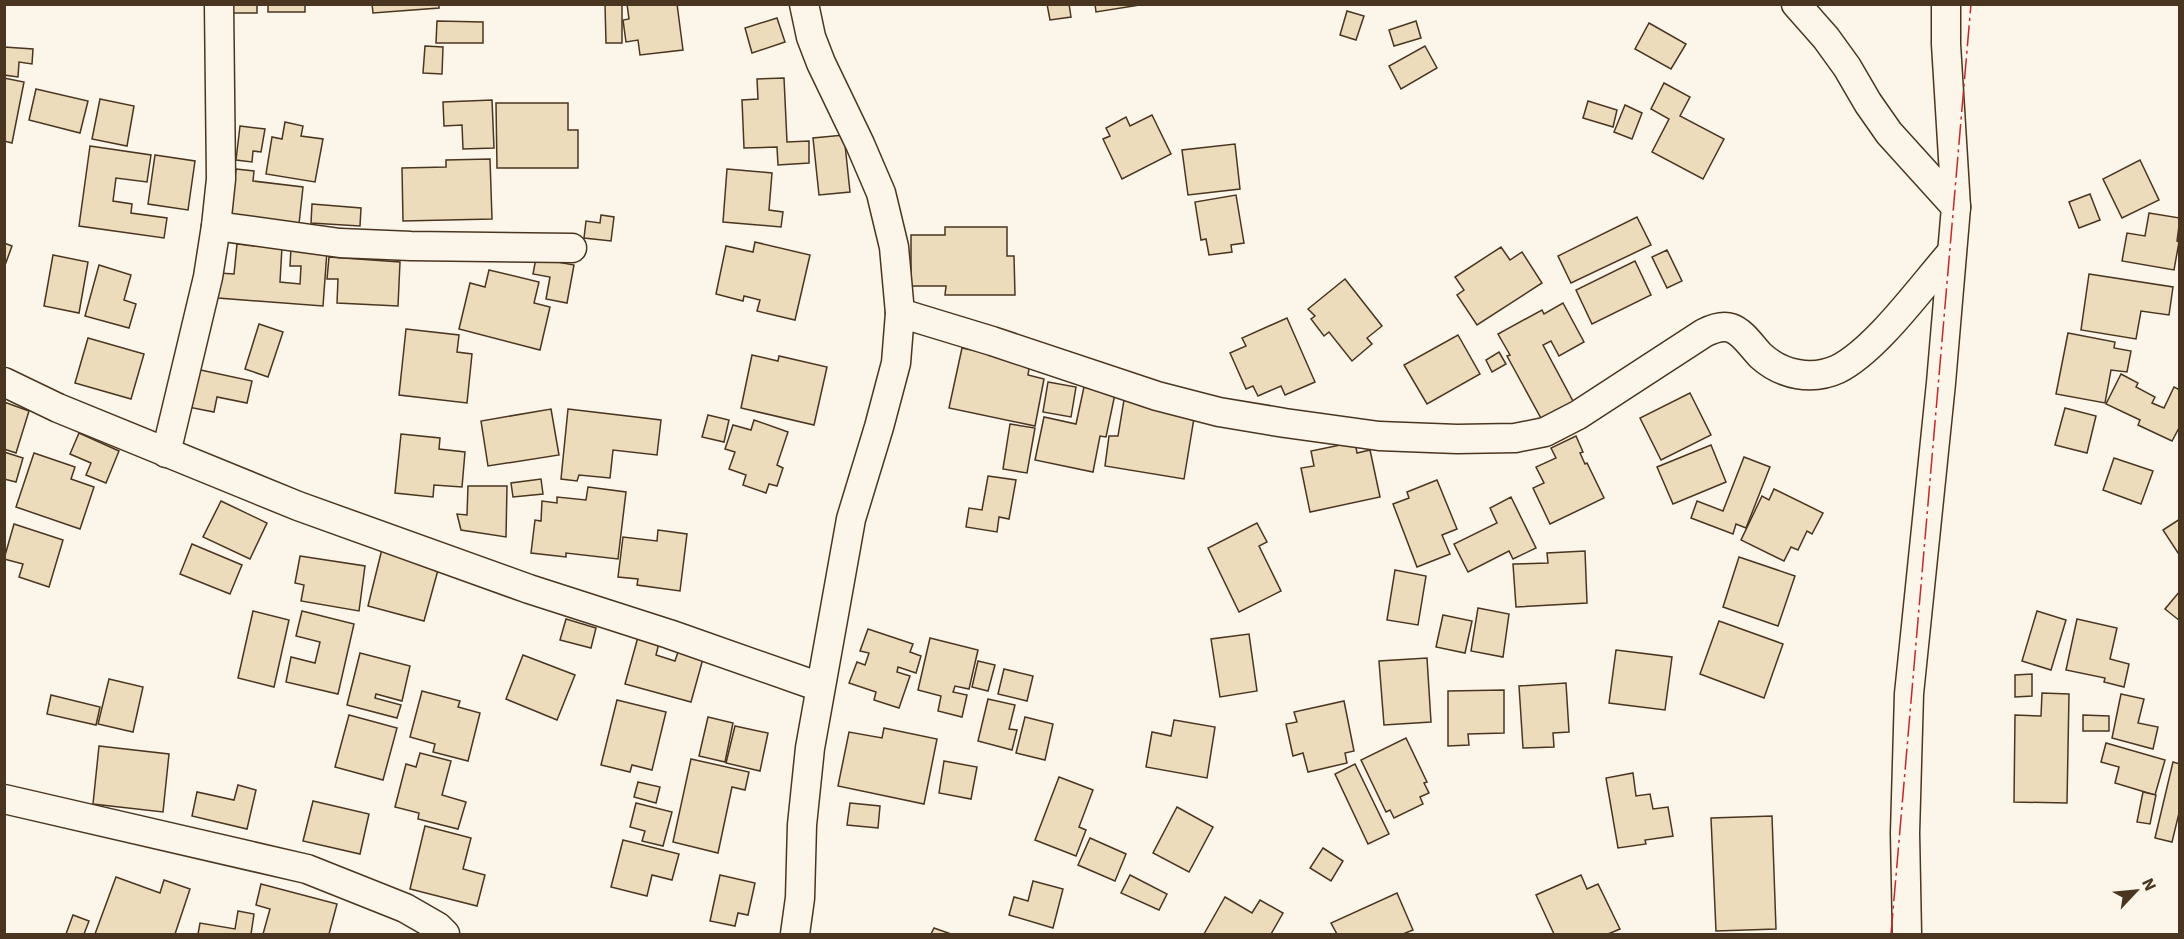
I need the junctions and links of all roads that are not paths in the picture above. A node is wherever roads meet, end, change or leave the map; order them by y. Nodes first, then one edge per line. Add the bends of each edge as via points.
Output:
1 (219, 4) edge
2 (804, 4) edge
3 (1796, 4) edge
4 (1946, 4) edge
5 (1956, 207) junction
6 (216, 226) junction
7 (572, 248) dead end
8 (1951, 253) junction
9 (900, 313) junction
10 (4, 382) edge
11 (166, 453) junction
12 (820, 687) junction
13 (4, 799) edge
14 (446, 934) edge
15 (795, 934) edge
16 (1907, 934) edge

1 - 6 street via 221,168
2 - 9 street via 821,63 881,193 894,247
3 - 5 street via 1847,67 1889,134
4 - 5 street
5 - 8 street
6 - 7 street via 340,243
6 - 11 street via 208,277
8 - 9 street via 1864,351 1838,368 1818,375 1782,370 1742,335 1729,327 1715,328 1578,415 1545,432 1515,438 1379,436 1220,412 1157,396
8 - 16 street via 1909,694
9 - 12 street via 896,363 851,519
10 - 11 street
11 - 12 street via 397,543
12 - 15 street via 802,825
13 - 14 street via 307,869 405,908

